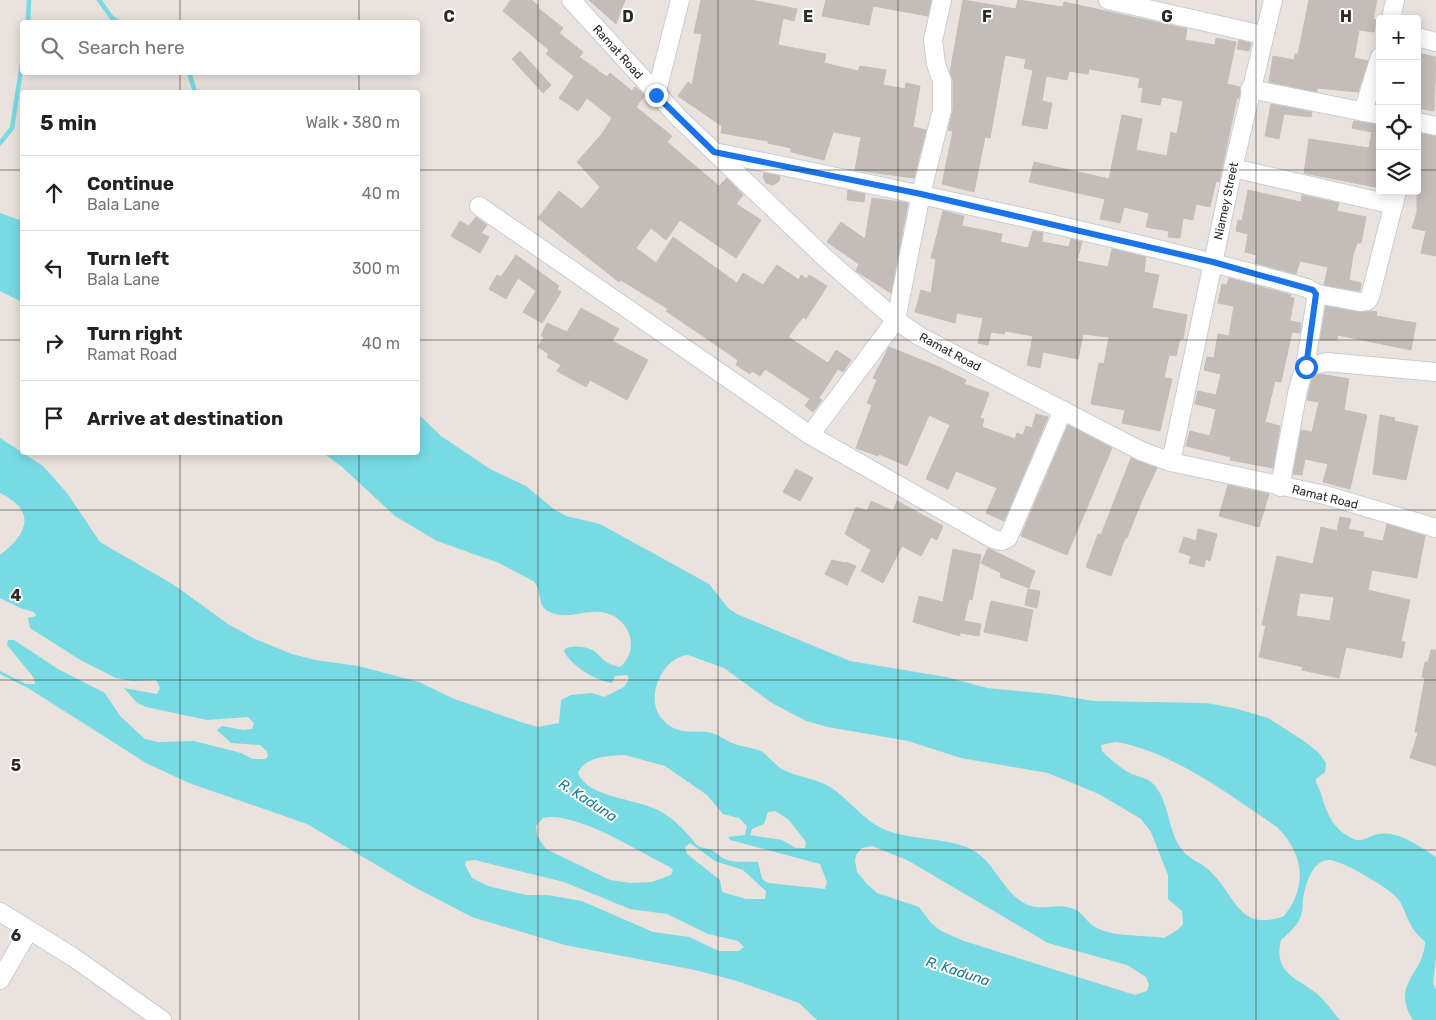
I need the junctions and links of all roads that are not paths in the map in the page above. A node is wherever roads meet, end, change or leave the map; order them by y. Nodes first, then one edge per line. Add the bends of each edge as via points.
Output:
1 (680, 0) edge
2 (942, 0) edge
3 (1108, 0) edge
4 (1273, 0) edge
5 (1395, 0) edge
6 (576, 3) edge
7 (1392, 15) edge
8 (1263, 35) junction
9 (1421, 38) edge
10 (1436, 42) edge
11 (1380, 60) edge
12 (1250, 88) junction
13 (656, 95) junction
14 (1371, 114) edge
15 (1421, 123) edge
16 (1436, 126) edge
17 (714, 152) junction
18 (1233, 168) junction
19 (921, 194) junction
20 (1396, 198) edge
21 (479, 206) dead end
22 (1213, 262) junction
23 (1316, 294) junction
24 (896, 320) junction
25 (1306, 367) junction
26 (1436, 372) edge
27 (1063, 410) junction
28 (810, 435) junction
29 (1171, 462) junction
30 (1280, 487) junction
31 (1436, 528) edge
32 (0, 912) edge
33 (29, 930) junction
34 (0, 980) edge
35 (162, 1020) edge

1 - 13 street
2 - 19 street via 933,40 942,81 942,110
3 - 8 street
4 - 8 street, Niamey Street
5 - 7 street
6 - 13 street, Ramat Road
8 - 12 street, Niamey Street
9 - 10 street
11 - 14 street
12 - 14 street
12 - 18 street, Niamey Street
13 - 17 street, Ramat Road
15 - 16 street
17 - 19 street
17 - 24 street, Ramat Road via 824,257
18 - 20 street
18 - 22 street, Niamey Street
19 - 22 street
19 - 24 street
20 - 23 street via 1367,301
21 - 28 street
22 - 23 street via 1307,288
22 - 29 street, Niamey Street
23 - 25 street
24 - 27 street, Ramat Road via 919,336
24 - 28 street
25 - 26 street via 1326,362
25 - 30 street via 1298,389
27 - 28 street via 1008,538 1002,541 993,539
27 - 29 street, Ramat Road via 1141,451
29 - 30 street, Ramat Road
30 - 31 street, Ramat Road via 1325,495
32 - 33 street
33 - 34 street
33 - 35 street

